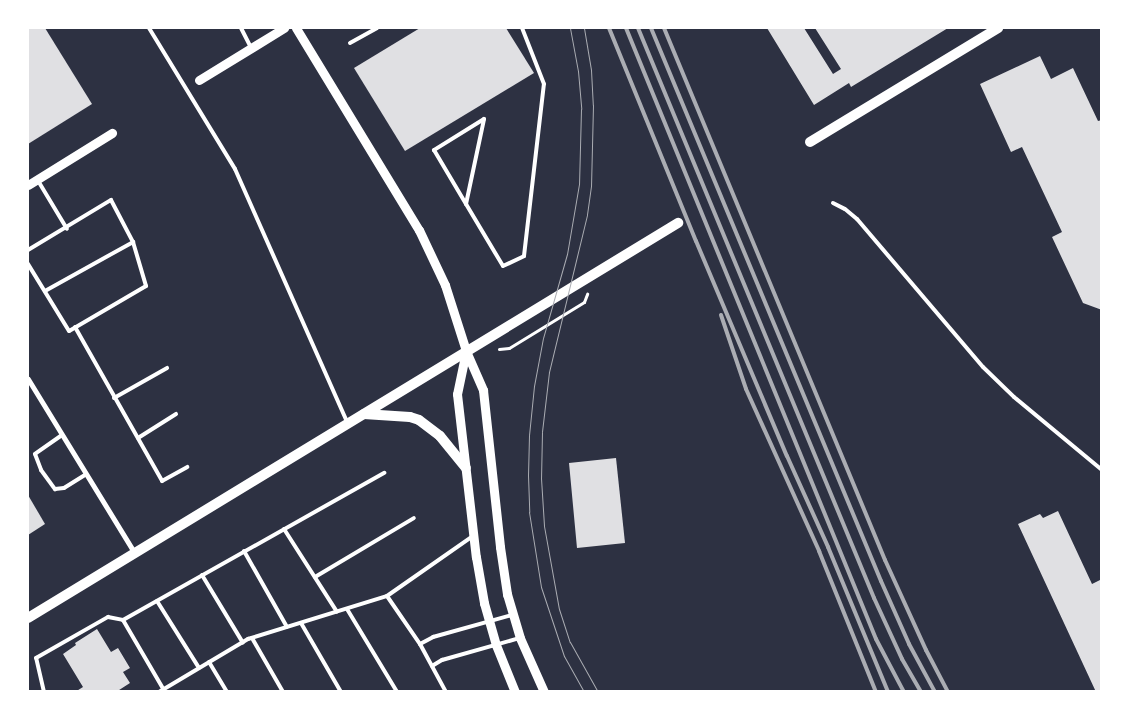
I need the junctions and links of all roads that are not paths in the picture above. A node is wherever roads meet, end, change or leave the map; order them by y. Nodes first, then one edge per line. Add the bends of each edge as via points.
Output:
1 (149, 28) edge
2 (241, 28) edge
3 (284, 28) edge
4 (296, 28) edge
5 (377, 28) edge
6 (522, 28) edge
7 (998, 28) edge
8 (350, 43) dead end
9 (250, 48) junction
10 (199, 80) dead end
11 (112, 133) dead end
12 (810, 142) dead end
13 (37, 179) junction
14 (28, 185) edge
15 (832, 203) dead end
16 (466, 204) junction
17 (678, 222) dead end
18 (67, 229) junction
19 (133, 242) junction
20 (28, 250) edge
21 (28, 264) edge
22 (45, 291) junction
23 (75, 327) junction
24 (466, 351) junction
25 (168, 368) dead end
26 (28, 379) edge
27 (114, 398) junction
28 (176, 414) dead end
29 (364, 414) junction
30 (348, 424) junction
31 (62, 435) junction
32 (138, 438) junction
33 (187, 467) dead end
34 (466, 468) junction
35 (1102, 470) edge
36 (384, 473) dead end
37 (86, 474) junction
38 (414, 518) dead end
39 (284, 529) junction
40 (473, 536) junction
41 (244, 551) junction
42 (134, 552) junction
43 (202, 575) junction
44 (315, 577) junction
45 (387, 596) junction
46 (157, 601) junction
47 (347, 609) junction
48 (337, 612) junction
49 (512, 615) junction
50 (28, 618) edge
51 (123, 620) junction
52 (489, 621) junction
53 (301, 623) junction
54 (287, 627) junction
55 (252, 638) junction
56 (520, 638) junction
57 (242, 643) junction
58 (420, 644) junction
59 (496, 645) junction
60 (209, 662) junction
61 (432, 666) junction
62 (199, 668) junction
63 (163, 691) edge
64 (44, 692) edge
65 (227, 692) edge
66 (283, 692) edge
67 (341, 692) edge
68 (397, 692) edge
69 (446, 692) edge
70 (515, 692) edge
71 (544, 692) edge

1 - 30 lane via 235,169
2 - 9 lane
3 - 9 street
4 - 24 street via 430,249
5 - 8 lane
6 - 16 lane via 544,84 524,256 503,266
7 - 12 main road
9 - 10 street
11 - 13 street
13 - 14 street
13 - 18 lane
15 - 35 lane via 857,219 983,367 1021,404
16 - 16 lane via 434,150 484,119 480,138
17 - 24 main road
18 - 19 lane via 111,200
18 - 20 lane
19 - 22 lane
19 - 23 lane via 146,286
21 - 22 lane
22 - 23 lane via 69,331
23 - 27 lane
24 - 29 main road
24 - 34 street via 457,394
24 - 49 street via 483,390 501,555
25 - 27 lane
26 - 31 street
27 - 32 lane
28 - 32 lane
29 - 30 main road
29 - 34 main road via 419,420 440,436
30 - 42 main road
31 - 37 street
31 - 37 lane via 35,454 41,470 55,489 64,488
32 - 33 lane via 162,481
34 - 40 street
36 - 39 lane
37 - 42 street
38 - 44 lane
39 - 41 lane
39 - 44 lane
40 - 45 lane
40 - 52 street
41 - 43 lane
41 - 54 lane
42 - 50 main road
43 - 46 lane
43 - 57 lane
44 - 48 lane
45 - 47 lane
45 - 58 lane
46 - 51 lane
46 - 62 lane
47 - 48 lane
47 - 68 lane
48 - 53 lane
49 - 52 lane
49 - 56 street
51 - 63 lane
51 - 64 lane via 108,617 36,658
52 - 58 lane via 433,637
52 - 59 street
53 - 54 lane
53 - 67 lane
54 - 55 lane
55 - 57 lane
55 - 66 lane
56 - 59 lane
56 - 71 street
57 - 60 lane
58 - 61 lane
59 - 61 lane via 442,660
59 - 70 street
60 - 62 lane
60 - 65 lane
61 - 69 lane
62 - 63 lane

